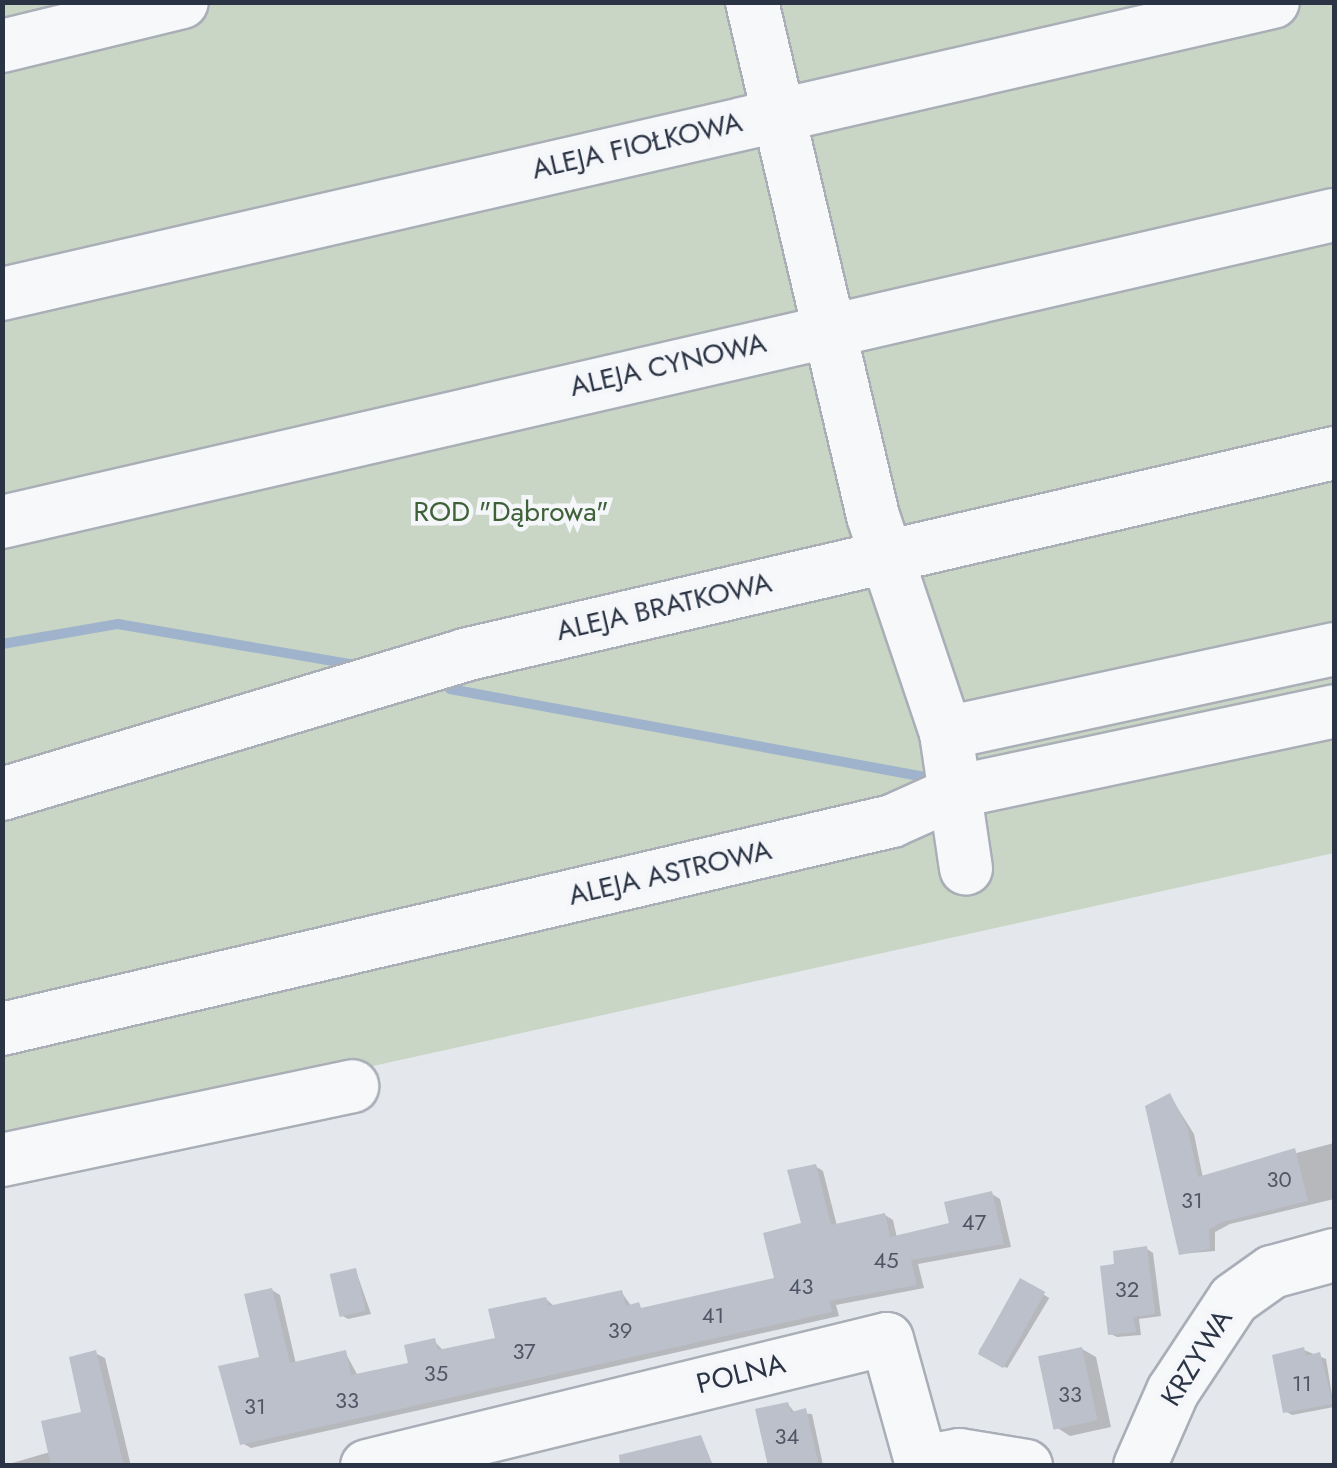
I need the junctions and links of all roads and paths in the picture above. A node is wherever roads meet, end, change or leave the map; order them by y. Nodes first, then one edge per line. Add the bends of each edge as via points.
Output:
1 (182, 2) edge
2 (752, 2) edge
3 (1273, 2) edge
4 (2, 46) edge
5 (778, 113) junction
6 (1334, 215) edge
7 (2, 294) edge
8 (829, 327) junction
9 (1334, 453) edge
10 (2, 522) edge
11 (883, 554) junction
12 (1334, 649) edge
13 (1334, 711) edge
14 (946, 733) junction
15 (959, 791) junction
16 (2, 794) edge
17 (966, 868) dead end
18 (2, 1029) edge
19 (352, 1086) dead end
20 (2, 1160) edge
21 (1334, 1254) edge
22 (367, 1466) edge
23 (1026, 1466) edge
24 (1140, 1466) edge

1 - 4 street
2 - 5 street
3 - 5 street, ALEJA FIOŁKOWA
5 - 7 street, ALEJA FIOŁKOWA
5 - 8 street
6 - 8 street, ALEJA CYNOWA
8 - 10 street, ALEJA CYNOWA
8 - 11 street
9 - 11 street, ALEJA BRATKOWA
11 - 14 street
11 - 16 street, ALEJA BRATKOWA via 464,655
12 - 14 street
13 - 15 street, ALEJA ASTROWA
14 - 15 street
15 - 17 street
15 - 18 street, ALEJA ASTROWA via 892,821
19 - 20 street
21 - 24 street, KRZYWA via 1272,1272 1234,1299 1173,1391
22 - 23 street, POLNA via 887,1338 921,1462 959,1455

